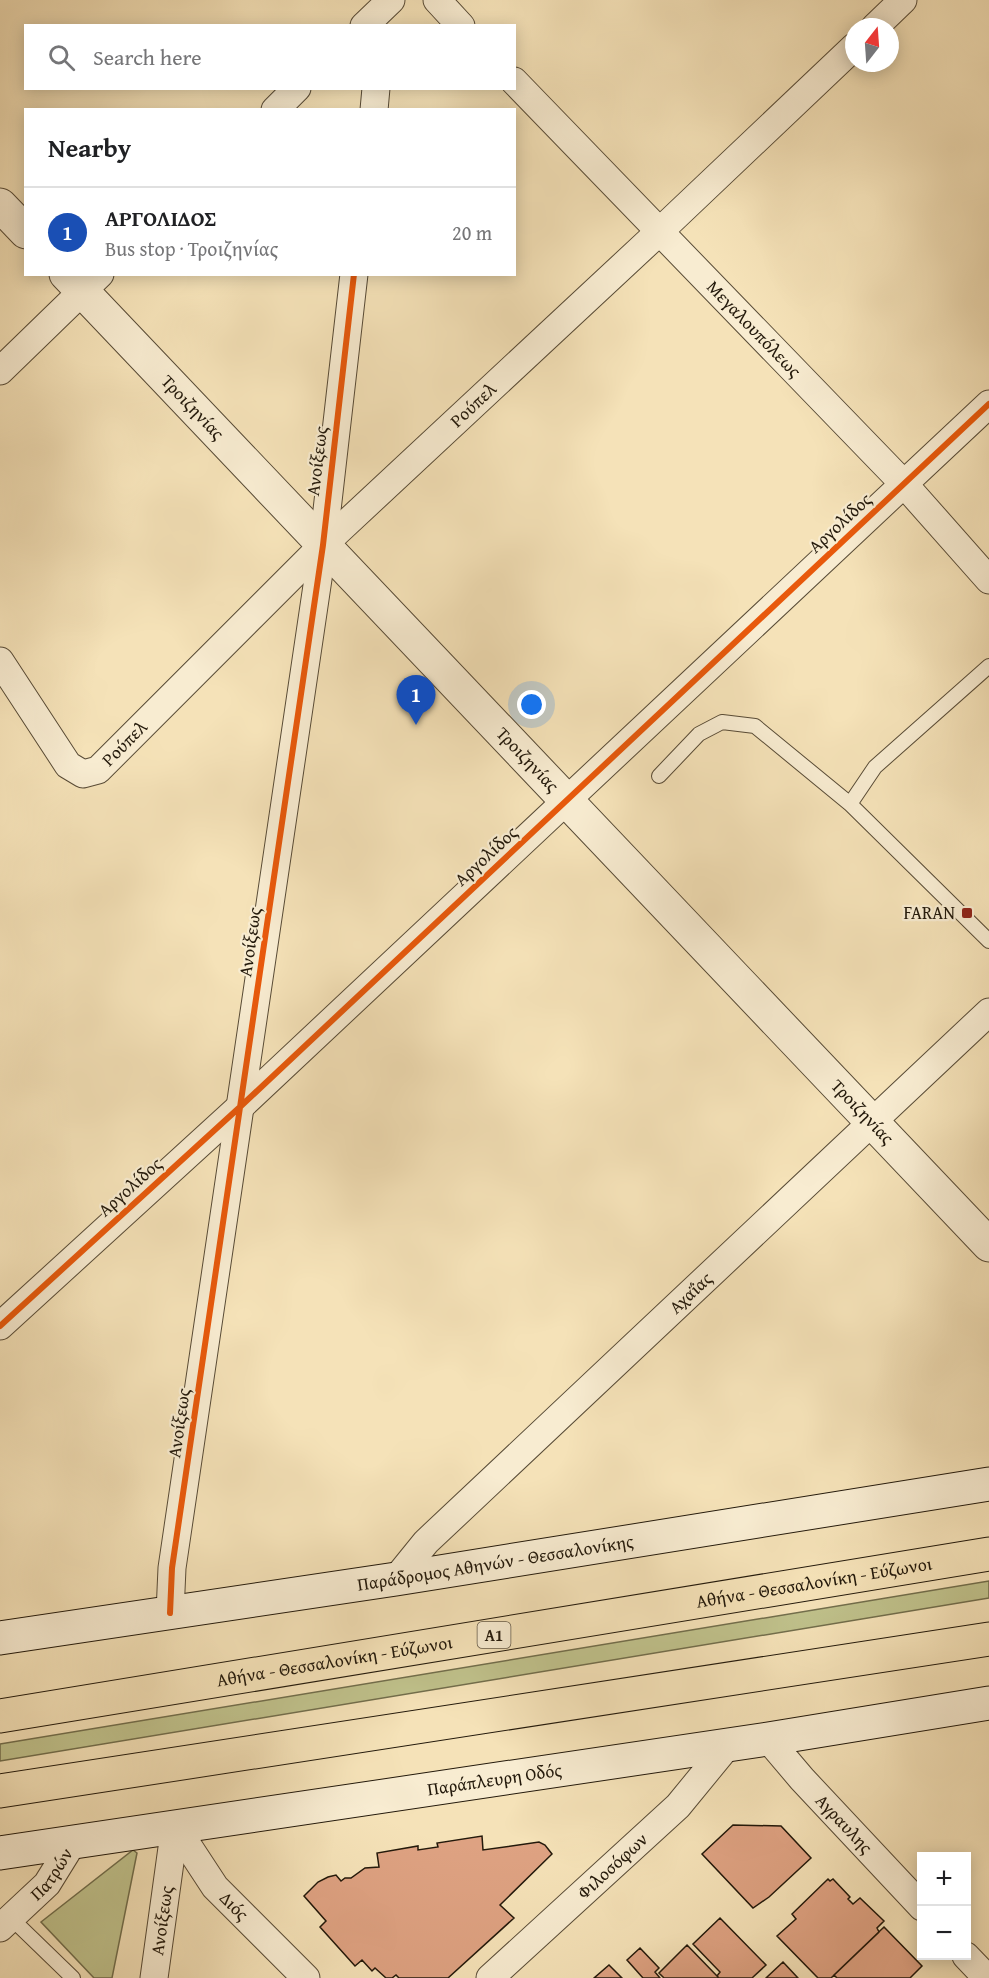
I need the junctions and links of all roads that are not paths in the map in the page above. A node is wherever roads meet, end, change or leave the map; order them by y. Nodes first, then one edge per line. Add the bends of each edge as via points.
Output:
1 (437, 0) edge
2 (903, 0) edge
3 (387, 8) edge
4 (884, 18) edge
5 (367, 24) edge
6 (459, 24) edge
7 (845, 56) edge
8 (516, 83) edge
9 (295, 90) edge
10 (376, 90) edge
11 (277, 108) edge
12 (374, 108) edge
13 (0, 206) edge
14 (24, 230) edge
15 (659, 232) junction
16 (354, 276) edge
17 (82, 280) edge
18 (0, 371) edge
19 (989, 404) edge
20 (904, 484) junction
21 (323, 545) junction
22 (989, 580) edge
23 (0, 662) edge
24 (989, 666) edge
25 (658, 776) dead end
26 (566, 801) junction
27 (850, 804) junction
28 (989, 941) edge
29 (989, 1012) edge
30 (241, 1106) junction
31 (871, 1121) junction
32 (989, 1245) edge
33 (0, 1326) edge
34 (989, 1484) edge
35 (989, 1554) edge
36 (396, 1580) junction
37 (170, 1613) junction
38 (0, 1638) edge
39 (989, 1639) edge
40 (989, 1703) edge
41 (0, 1716) edge
42 (768, 1739) junction
43 (728, 1745) junction
44 (0, 1791) edge
45 (176, 1826) junction
46 (74, 1842) junction
47 (0, 1853) edge
48 (920, 1906) edge
49 (5, 1923) edge
50 (970, 1960) edge
51 (73, 1978) edge
52 (154, 1978) edge
53 (306, 1978) edge
54 (490, 1978) edge
55 (987, 1978) edge

1 - 6 street
2 - 4 street
3 - 5 street
7 - 15 street, Ρούπελ
8 - 15 street, Μεγαλουπόλεως
9 - 11 street
10 - 12 street
13 - 14 main road
15 - 20 street, Μεγαλουπόλεως
15 - 21 street, Ρούπελ
16 - 21 street, Ανοίξεως
17 - 18 street
17 - 21 main road, Τροιζηνίας
19 - 20 street, Αργολίδος
20 - 22 street, Μεγαλουπόλεως
20 - 26 street, Αργολίδος
21 - 23 street, Ρούπελ via 98,770 84,774 69,765
21 - 26 main road, Τροιζηνίας
21 - 30 street, Ανοίξεως
24 - 27 lane via 875,767
25 - 27 lane via 699,734 722,722 755,726
26 - 30 street, Αργολίδος
26 - 31 main road, Τροιζηνίας
27 - 28 lane
29 - 31 street, Αχαΐας
30 - 33 street, Αργολίδος
30 - 37 street, Ανοίξεως via 174,1557
31 - 32 main road, Τροιζηνίας
31 - 36 street, Αχαΐας via 426,1542
34 - 36 main road, Παράδρομος Αθηνών - Θεσσαλονίκης
35 - 41 highway, Αθήνα - Θεσσαλονίκη - Εύζωνοι / Α1
36 - 37 main road, Παράδρομος Αθηνών - Θεσσαλονίκης
37 - 38 main road, Παράδρομος Αθηνών - Θεσσαλονίκης
39 - 44 highway
40 - 42 main road, Παράπλευρη Οδός
42 - 43 main road, Παράπλευρη Οδός
42 - 48 street, Αγραυλης
43 - 45 main road, Παράπλευρη Οδός
43 - 54 street, Φιλοσόφων via 678,1806
45 - 46 main road, Παράπλευρη Οδός
45 - 52 street, Ανοίξεως
45 - 53 street, Διός via 215,1887
46 - 47 main road, Παράπλευρη Οδός
46 - 49 street, Πατρών via 47,1884
49 - 51 lane
50 - 55 street

